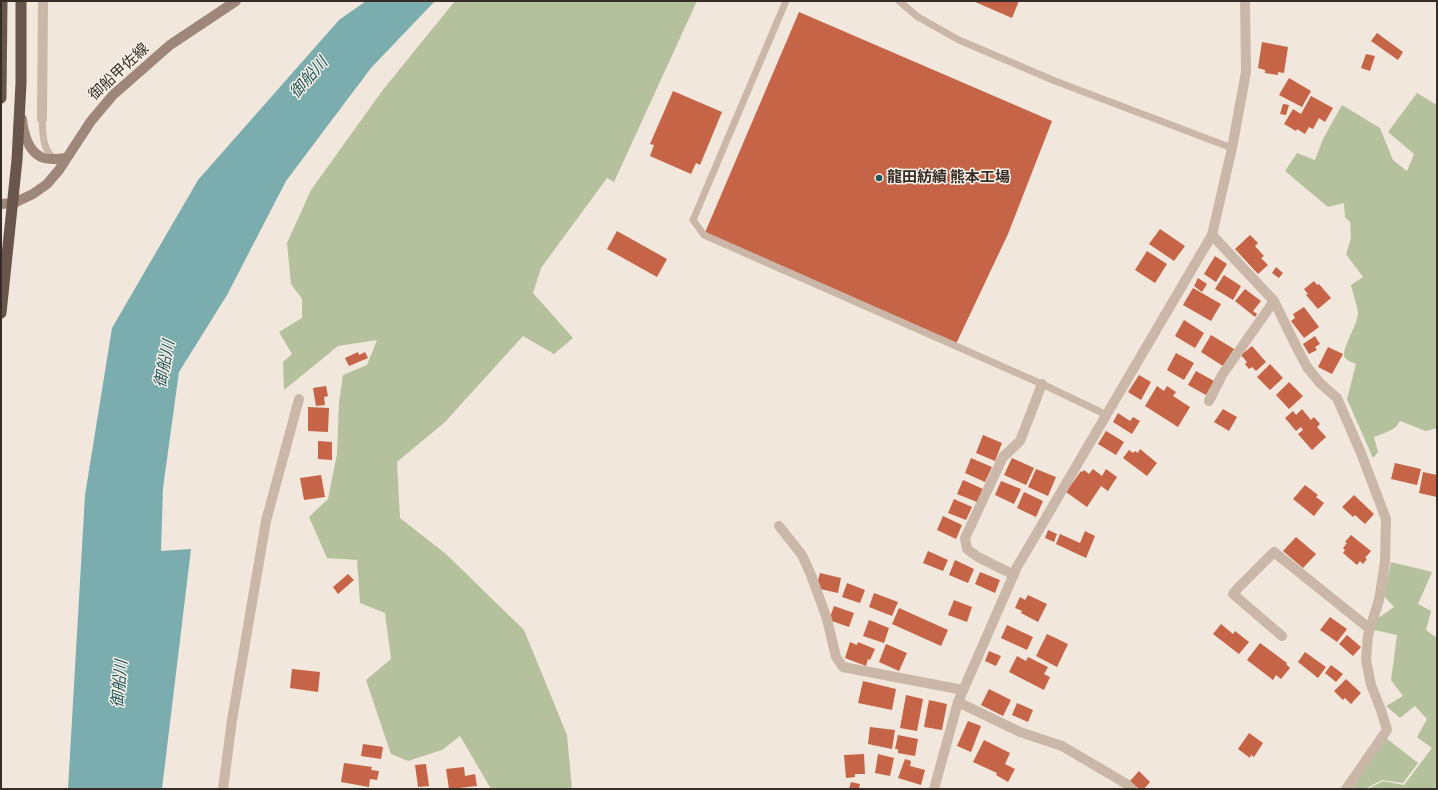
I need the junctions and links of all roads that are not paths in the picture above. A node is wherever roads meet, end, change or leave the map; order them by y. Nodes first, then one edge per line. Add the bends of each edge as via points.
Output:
1 (2, 1) edge
2 (21, 1) edge
3 (43, 1) edge
4 (236, 1) edge
5 (786, 1) edge
6 (900, 1) edge
7 (1245, 1) edge
8 (20, 93) junction
9 (1, 98) edge
10 (42, 119) joint
11 (1232, 148) junction
12 (66, 158) junction
13 (55, 159) junction
14 (14, 203) junction
15 (1, 204) edge
16 (1212, 235) junction
17 (1274, 301) junction
18 (1, 313) edge
19 (1042, 384) junction
20 (299, 399) dead end
21 (1209, 400) dead end
22 (1107, 415) junction
23 (779, 526) dead end
24 (1014, 575) junction
25 (1370, 629) junction
26 (1282, 636) dead end
27 (963, 690) junction
28 (958, 702) junction
29 (223, 789) edge
30 (934, 789) edge
31 (1132, 789) edge
32 (1346, 789) edge

1 - 9 highway
2 - 8 highway
3 - 10 street
4 - 12 main road, 御船甲佐線 via 170,45 113,95
5 - 19 lane via 693,220 704,235
6 - 11 lane via 918,17 959,40 1055,81
7 - 11 street via 1246,72
8 - 13 main road via 25,139 42,158
8 - 14 highway
10 - 13 lane via 43,139 46,148
11 - 16 street
12 - 13 main road
12 - 14 main road, 御船甲佐線 via 47,184
14 - 15 main road, 御船甲佐線
14 - 18 highway
16 - 17 street
16 - 22 street
17 - 21 street via 1222,375
17 - 25 street via 1307,367 1336,398 1362,453 1386,519 1385,562 1379,600
19 - 22 lane
19 - 24 street via 1020,441 1003,457 966,538 967,549 978,558
20 - 29 street via 266,521 232,720
22 - 24 street
23 - 27 street via 802,555 826,619 836,657 843,667
24 - 27 street
25 - 26 street via 1274,552 1233,594
25 - 32 street via 1366,660 1371,685 1387,730
27 - 28 street
28 - 30 street
28 - 31 street via 1020,732 1062,746

